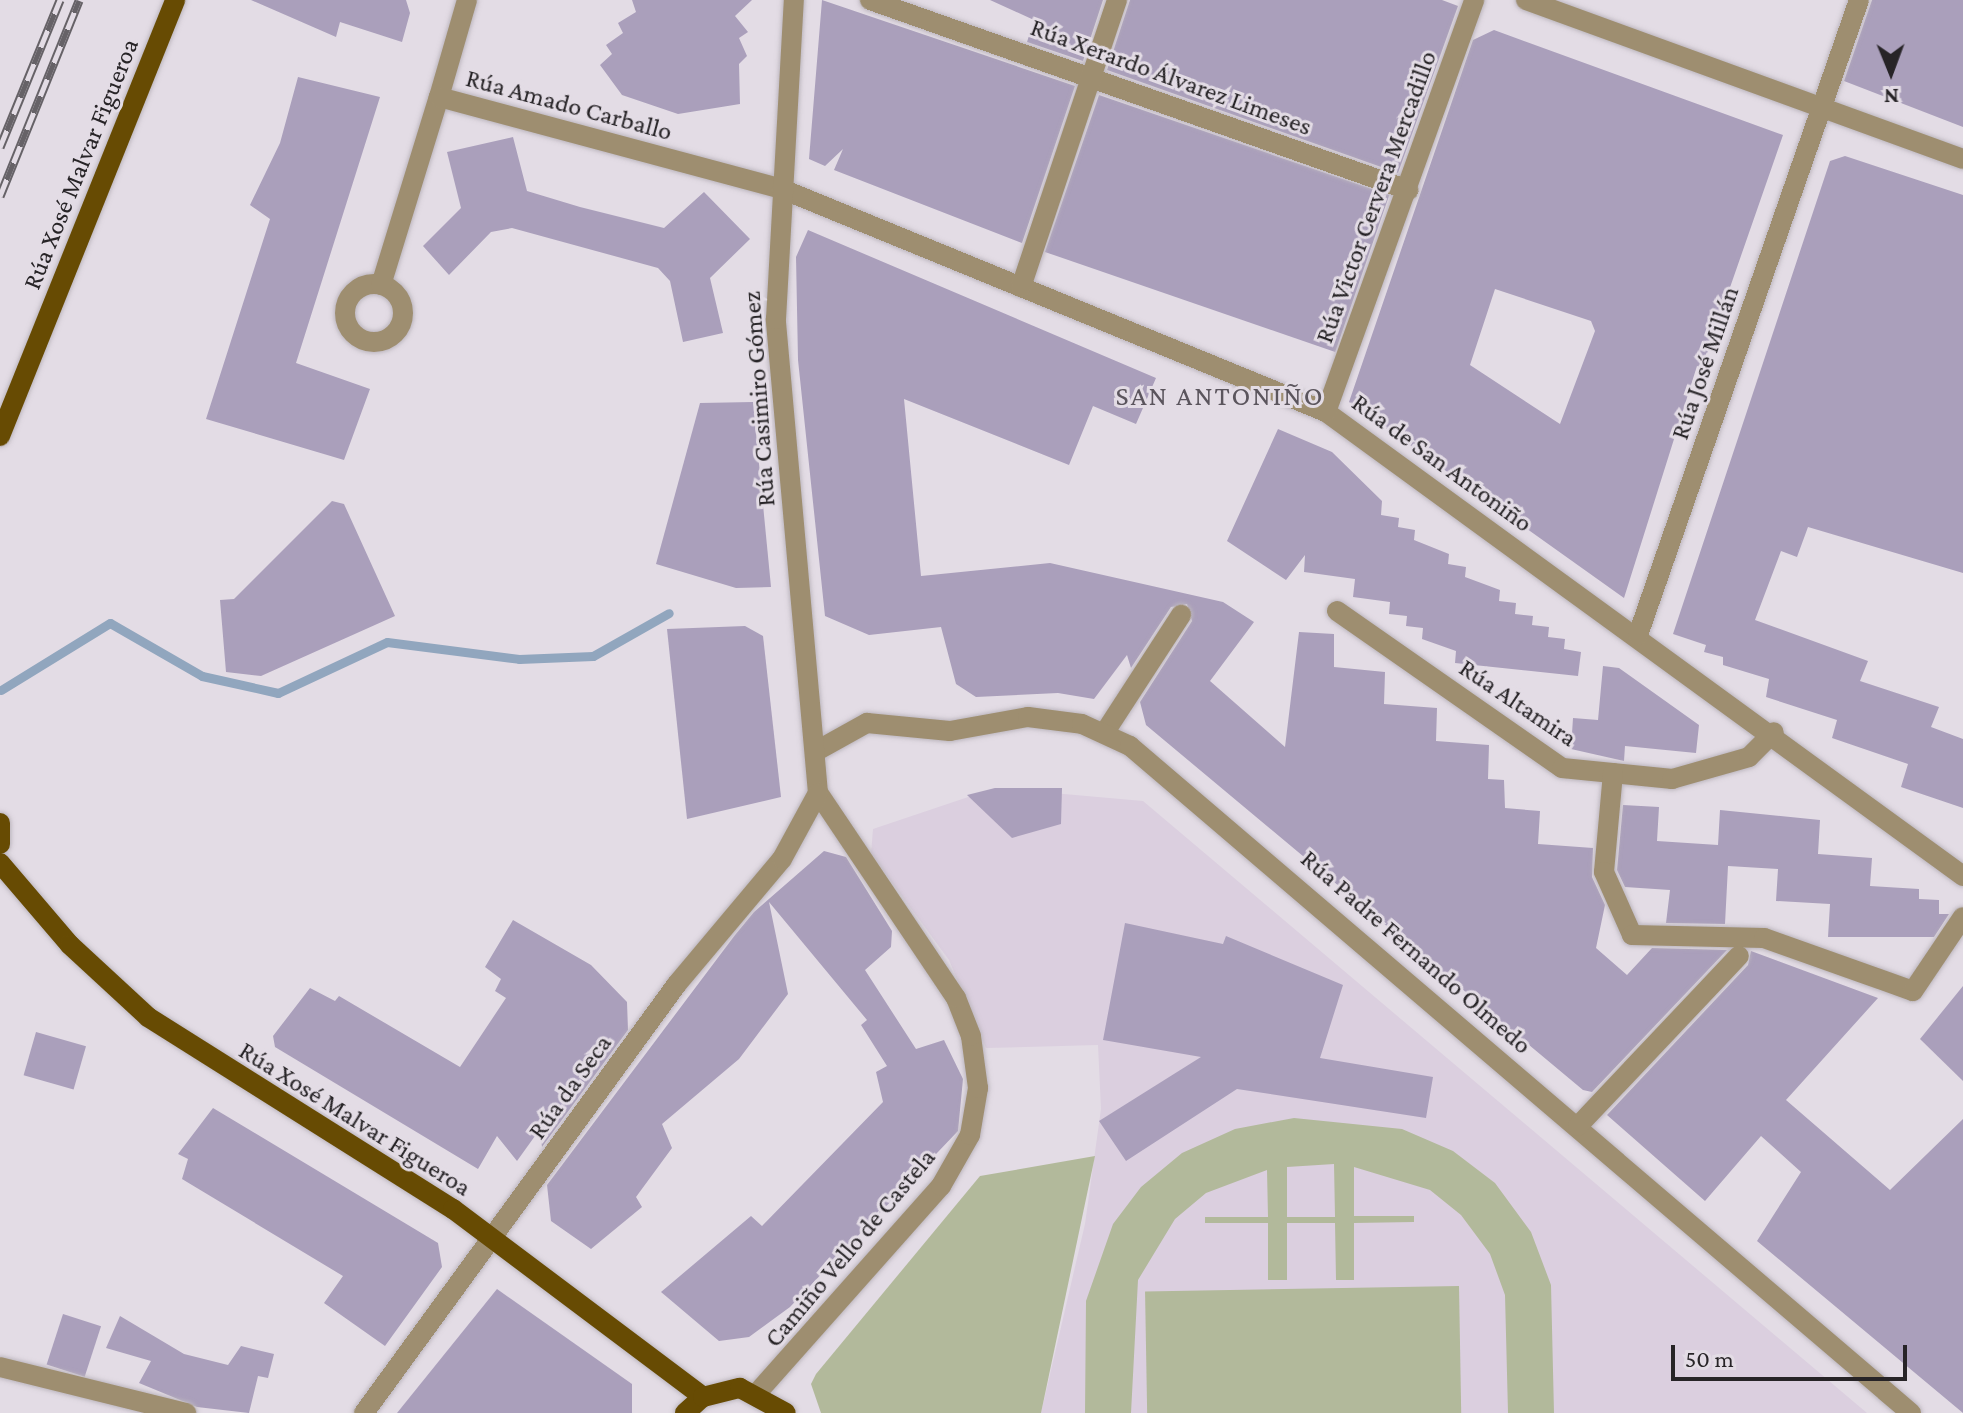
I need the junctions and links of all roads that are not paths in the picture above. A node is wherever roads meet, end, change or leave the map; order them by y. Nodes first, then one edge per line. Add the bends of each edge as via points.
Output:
1 (175, 0) edge
2 (467, 0) edge
3 (794, 0) edge
4 (870, 0) edge
5 (1117, 0) edge
6 (1474, 0) edge
7 (1526, 0) edge
8 (1859, 0) edge
9 (1090, 74) junction
10 (439, 97) junction
11 (1822, 108) junction
12 (1963, 159) edge
13 (782, 189) junction
14 (1408, 190) junction
15 (381, 285) dead end
16 (1021, 287) junction
17 (1326, 412) junction
18 (0, 436) edge
19 (1337, 611) dead end
20 (1181, 615) dead end
21 (1638, 635) junction
22 (1105, 732) junction
23 (1774, 732) junction
24 (820, 749) junction
25 (1613, 773) junction
26 (818, 793) junction
27 (0, 823) edge
28 (0, 844) edge
29 (0, 863) edge
30 (1963, 876) edge
31 (1963, 917) edge
32 (1739, 956) dead end
33 (1578, 1126) junction
34 (493, 1238) junction
35 (0, 1367) edge
36 (758, 1392) junction
37 (703, 1397) junction
38 (186, 1413) edge
39 (364, 1413) edge
40 (685, 1413) edge
41 (786, 1413) edge
42 (1911, 1413) edge

1 - 18 main road, Rúa Xosé Malvar Figueroa
2 - 10 street
3 - 13 street, Rúa Casimiro Gómez
4 - 9 street, Rúa Xerardo Álvarez Limeses
5 - 9 street
6 - 14 street, Rúa Victor Cervera Mercadillo
7 - 11 street
8 - 11 street, Rúa José Millán
9 - 14 street, Rúa Xerardo Álvarez Limeses
9 - 16 street
10 - 13 street, Rúa Amado Carballo
10 - 15 street, Rúa Amado Carballo
11 - 12 street
11 - 21 street, Rúa José Millán
13 - 16 street, Rúa de San Antoniño
13 - 24 street, Rúa Casimiro Gómez via 778,360
14 - 17 street, Rúa Victor Cervera Mercadillo
16 - 17 street, Rúa de San Antoniño
17 - 21 street, Rúa de San Antoniño
19 - 25 street, Rúa Altamira via 1562,768
20 - 22 street
21 - 23 street, Rúa de San Antoniño
22 - 24 street, Rúa Padre Fernando Olmedo via 1028,717 950,731 867,723
22 - 33 street, Rúa Padre Fernando Olmedo via 1253,845
23 - 25 street, Rúa Altamira via 1749,757 1672,779
23 - 30 street, Rúa de San Antoniño
24 - 26 street, Rúa Casimiro Gómez
25 - 31 street via 1604,872 1632,935 1764,938 1913,991
26 - 34 street, Rúa da Seca via 782,859 677,984
26 - 36 street, Camiño Vello de Castela via 956,998 971,1036 978,1088 970,1135 941,1186
27 - 28 main road
29 - 34 main road, Rúa Xosé Malvar Figueroa via 70,945 148,1017
32 - 33 street
33 - 42 street, Rúa Padre Fernando Olmedo
34 - 37 main road, Rúa Xosé Malvar Figueroa
34 - 39 street, Rúa da Seca
35 - 38 street
36 - 37 main road via 723,1390
36 - 41 main road
37 - 40 main road

